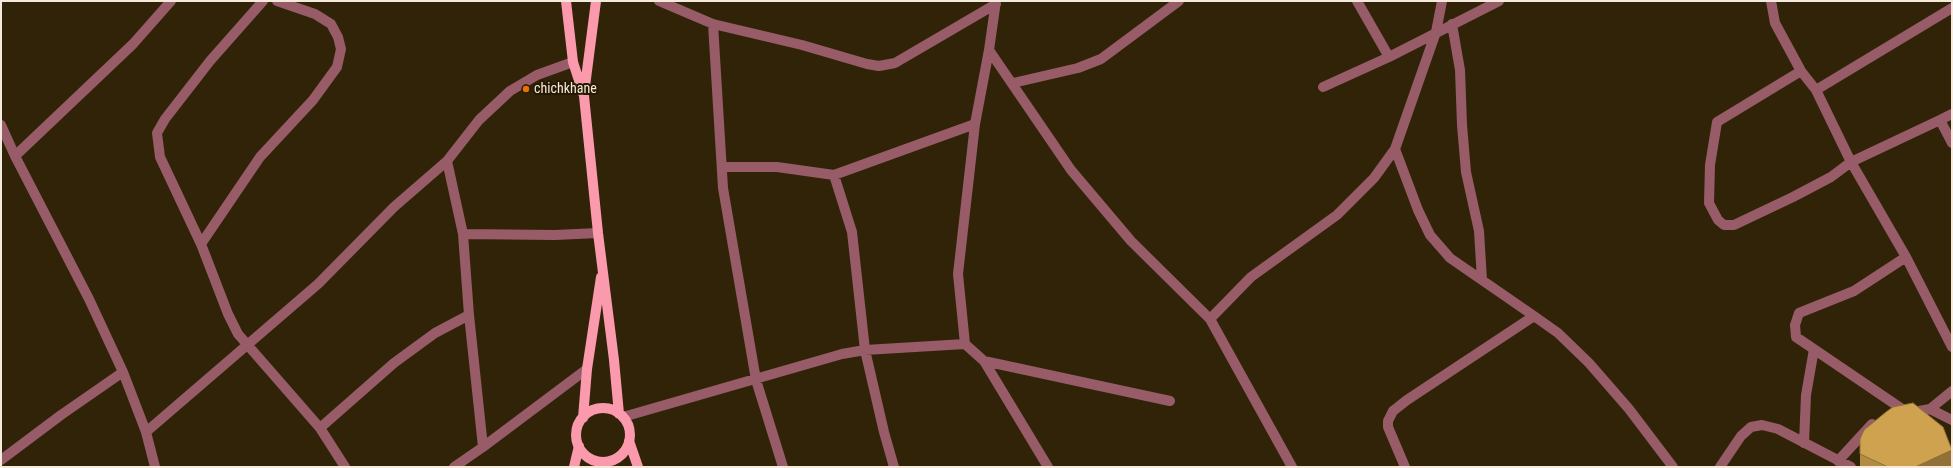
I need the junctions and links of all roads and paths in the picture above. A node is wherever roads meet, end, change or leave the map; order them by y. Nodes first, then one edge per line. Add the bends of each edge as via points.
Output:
1 (171, 1) edge
2 (263, 1) edge
3 (277, 1) edge
4 (566, 1) edge
5 (596, 1) edge
6 (659, 1) edge
7 (1179, 1) edge
8 (1358, 1) edge
9 (1442, 1) edge
10 (1499, 1) edge
11 (1771, 1) edge
12 (996, 2) edge
13 (1952, 8) edge
14 (713, 24) junction
15 (1452, 24) junction
16 (1436, 32) junction
17 (989, 50) junction
18 (1388, 57) junction
19 (573, 62) junction
20 (1801, 71) junction
21 (1012, 83) junction
22 (1324, 88) dead end
23 (1816, 90) junction
24 (584, 96) junction
25 (1952, 114) edge
26 (1940, 120) junction
27 (975, 124) junction
28 (1, 125) edge
29 (1952, 143) edge
30 (1395, 149) junction
31 (15, 156) junction
32 (447, 161) junction
33 (1851, 162) junction
34 (722, 167) junction
35 (834, 175) junction
36 (598, 233) junction
37 (463, 234) junction
38 (201, 244) junction
39 (1906, 257) junction
40 (603, 263) junction
41 (1482, 280) junction
42 (468, 315) junction
43 (1534, 316) junction
44 (1210, 319) junction
45 (965, 344) junction
46 (248, 345) junction
47 (1952, 347) edge
48 (1814, 349) junction
49 (866, 350) junction
50 (984, 361) junction
51 (587, 369) junction
52 (123, 372) junction
53 (756, 380) junction
54 (1952, 391) edge
55 (1170, 401) dead end
56 (1930, 409) junction
57 (1908, 413) junction
58 (621, 416) junction
59 (1895, 417) edge
60 (582, 418) junction
61 (1952, 420) edge
62 (1882, 421) edge
63 (320, 428) junction
64 (146, 432) junction
65 (629, 441) junction
66 (1804, 443) junction
67 (578, 446) junction
68 (483, 447) junction
69 (1, 460) edge
70 (1838, 461) junction
71 (155, 463) edge
72 (606, 464) edge
73 (164, 467) edge
74 (345, 467) edge
75 (454, 467) edge
76 (574, 467) edge
77 (638, 467) edge
78 (783, 467) edge
79 (894, 467) edge
80 (1048, 467) edge
81 (1292, 467) edge
82 (1405, 467) edge
83 (1673, 467) edge
84 (1720, 467) edge
85 (1851, 467) edge

1 - 31 street via 133,44
2 - 38 street via 202,71 157,133 160,157
3 - 38 street via 315,14 332,24 341,49 337,67 308,106 260,157
4 - 19 main road
5 - 24 main road
6 - 14 street
7 - 21 street via 1101,59 1078,68
8 - 18 street
9 - 16 street
10 - 15 street
11 - 20 street via 1775,23
12 - 14 street via 895,63 879,66
12 - 17 street
13 - 23 street
14 - 34 street
15 - 16 street
15 - 41 street via 1460,70 1466,172 1479,231
16 - 18 street
16 - 30 street
17 - 21 street
17 - 27 street
18 - 22 street
19 - 24 main road
19 - 32 street via 537,74 510,91 479,120
20 - 23 street
20 - 33 street via 1717,122 1710,165 1709,203 1718,220 1724,225 1734,225 1831,177
21 - 44 street via 1071,170 1131,241
23 - 33 street
24 - 36 main road
25 - 26 street
26 - 29 street
26 - 33 street
27 - 35 street
27 - 45 street via 958,274
28 - 31 street
30 - 41 street via 1430,235 1450,258
30 - 44 street via 1374,178 1337,215 1252,277
31 - 52 street via 89,299
32 - 37 street
32 - 46 street via 394,207 318,284
33 - 39 street
34 - 35 street via 777,167
34 - 53 street
35 - 49 street via 852,232
36 - 37 street
36 - 40 main road
37 - 42 street
38 - 46 street via 228,314 238,334
39 - 47 street
39 - 48 street via 1854,291 1799,313 1794,325 1796,337
40 - 51 main road
40 - 58 main road
41 - 43 street
42 - 63 street via 435,333 394,363
42 - 68 street
43 - 82 street via 1393,411 1388,427
43 - 83 street via 1558,333 1589,363 1629,409
44 - 81 street
45 - 49 street
45 - 50 street
46 - 63 street
46 - 64 street
48 - 57 street
48 - 66 street via 1806,395
49 - 53 street via 842,354
49 - 79 street
50 - 55 street
50 - 80 street
51 - 60 main road
51 - 68 street
52 - 64 street
52 - 69 street
53 - 58 street
53 - 78 street
54 - 56 street
56 - 57 street
56 - 61 street
57 - 59 street
58 - 60 main road via 609,409 601,408 591,411
58 - 65 main road via 628,427
60 - 67 main road via 576,431
62 - 70 street via 1870,425
63 - 74 street
64 - 71 street
65 - 72 main road via 620,456
65 - 77 main road
66 - 70 street
66 - 84 street via 1778,429 1762,425 1751,427 1741,436
67 - 72 main road via 588,457
67 - 76 main road
68 - 75 street
70 - 85 street
71 - 73 street

